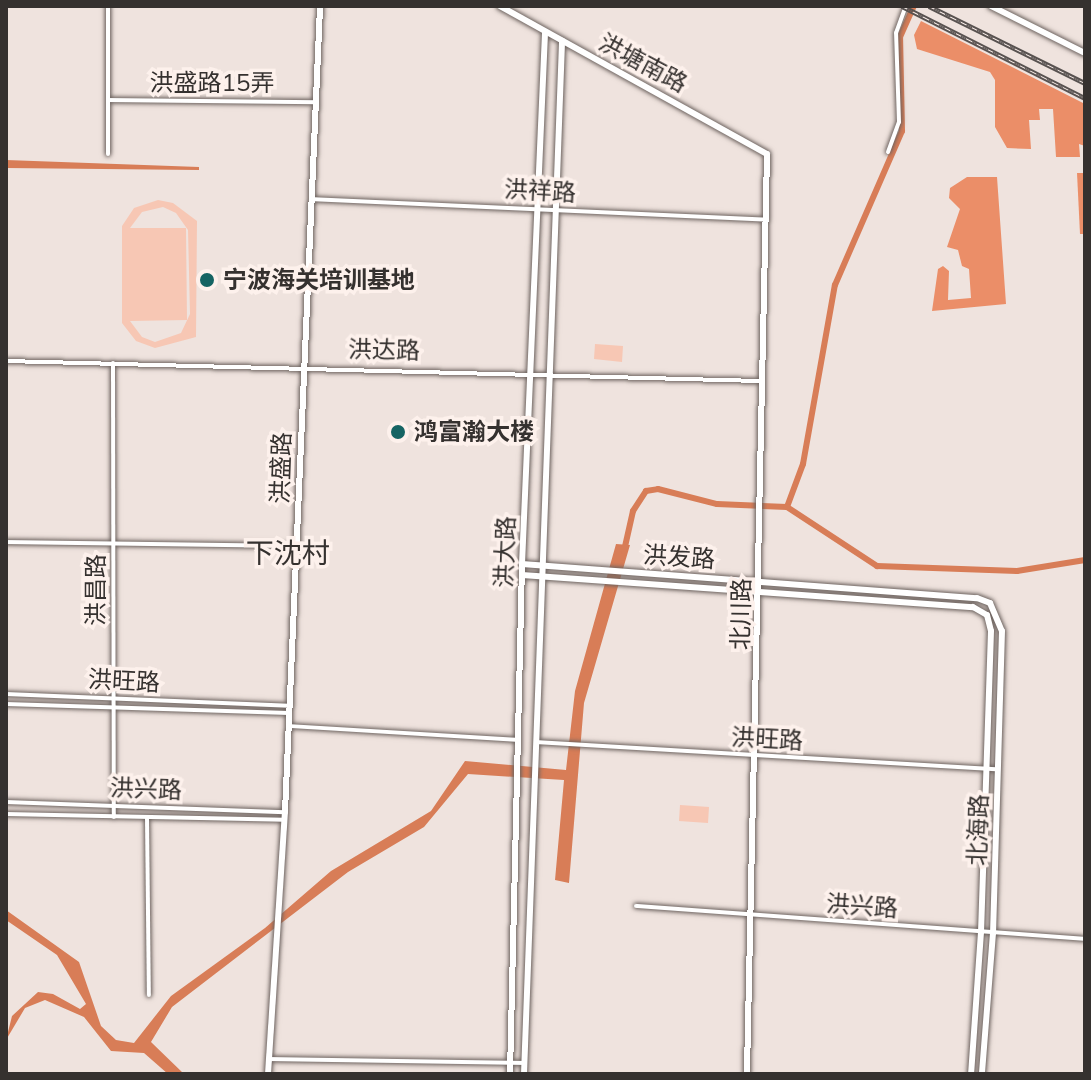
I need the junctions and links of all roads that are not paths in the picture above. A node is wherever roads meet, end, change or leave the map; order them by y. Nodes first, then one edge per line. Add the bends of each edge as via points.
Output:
1 (108, 6) edge
2 (320, 6) edge
3 (500, 6) edge
4 (906, 6) edge
5 (991, 6) edge
6 (545, 32) junction
7 (562, 41) junction
8 (1085, 53) edge
9 (108, 100) junction
10 (316, 102) junction
11 (888, 152) dead end
12 (108, 154) dead end
13 (767, 154) joint
14 (311, 199) junction
15 (537, 209) junction
16 (555, 210) junction
17 (767, 220) junction
18 (6, 361) edge
19 (113, 363) junction
20 (303, 367) junction
21 (530, 371) junction
22 (548, 372) junction
23 (761, 381) junction
24 (6, 542) edge
25 (114, 543) junction
26 (297, 546) junction
27 (522, 564) junction
28 (539, 565) junction
29 (522, 575) junction
30 (539, 576) junction
31 (760, 581) junction
32 (760, 590) junction
33 (977, 598) joint
34 (973, 607) joint
35 (6, 694) edge
36 (114, 699) junction
37 (6, 704) edge
38 (114, 707) junction
39 (289, 710) junction
40 (289, 726) junction
41 (518, 740) junction
42 (534, 742) junction
43 (757, 757) junction
44 (986, 768) junction
45 (998, 769) junction
46 (6, 802) edge
47 (114, 806) junction
48 (6, 814) edge
49 (285, 816) junction
50 (114, 817) junction
51 (147, 817) junction
52 (636, 906) dead end
53 (752, 917) junction
54 (981, 932) junction
55 (993, 933) junction
56 (1085, 939) edge
57 (149, 995) dead end
58 (269, 1059) junction
59 (511, 1063) junction
60 (525, 1063) junction
61 (268, 1074) edge
62 (510, 1074) edge
63 (524, 1074) edge
64 (747, 1074) edge
65 (971, 1074) edge
66 (982, 1074) edge

1 - 9 street
2 - 10 main road, 洪盛路
3 - 6 main road, 洪塘南路
4 - 11 street via 896,33 899,122
5 - 8 main road
6 - 7 main road, 洪塘南路
6 - 15 main road, 洪大路
7 - 13 main road, 洪塘南路
7 - 16 main road, 洪大路
9 - 10 street, 洪盛路15弄
9 - 12 street
10 - 14 main road, 洪盛路
13 - 17 main road, 北川路
14 - 15 street, 洪祥路
14 - 20 main road, 洪盛路
15 - 16 street, 洪祥路
15 - 21 main road, 洪大路
16 - 17 street, 洪祥路
16 - 22 main road, 洪大路
17 - 23 main road, 北川路
18 - 19 street, 洪达路
19 - 20 street, 洪达路
19 - 25 street, 洪昌路
20 - 21 street, 洪达路
20 - 26 main road, 洪盛路
21 - 22 street, 洪达路
21 - 27 main road, 洪大路
22 - 23 street, 洪达路
22 - 28 main road, 洪大路
23 - 31 main road, 北川路
24 - 25 street
25 - 26 street
25 - 36 street, 洪昌路
26 - 39 main road, 洪盛路
27 - 28 main road, 洪发路
27 - 29 main road, 洪大路
28 - 30 main road, 洪大路
28 - 31 main road, 洪发路
29 - 30 main road, 洪发路
29 - 41 main road, 洪大路
30 - 32 main road, 洪发路
30 - 42 main road, 洪大路
31 - 32 main road, 北川路
31 - 33 main road, 洪发路
32 - 34 main road, 洪发路
32 - 43 main road, 北川路
33 - 45 main road, 北海路 via 990,603 1001,622
34 - 44 main road, 北海路 via 987,615 991,631
35 - 36 street, 洪旺路
36 - 38 street, 洪昌路
36 - 39 street, 洪旺路
37 - 38 street, 洪旺路
38 - 39 street, 洪旺路
38 - 47 street, 洪昌路
39 - 40 main road, 洪盛路
40 - 41 street
40 - 49 main road, 洪盛路
41 - 59 main road, 洪大路
42 - 43 street, 洪旺路
42 - 60 main road, 洪大路
43 - 44 street, 洪旺路
43 - 53 main road, 北川路
44 - 45 street, 洪旺路
44 - 54 main road, 北海路
45 - 55 main road, 北海路
46 - 47 street, 洪兴路
47 - 49 street, 洪兴路
47 - 50 street, 洪昌路
48 - 50 street, 洪兴路
49 - 51 street, 洪兴路
49 - 58 main road, 洪盛路
50 - 51 street, 洪兴路
51 - 57 street
52 - 53 street, 洪兴路
53 - 54 street, 洪兴路
53 - 64 main road, 北川路
54 - 55 street, 洪兴路
54 - 65 main road, 北海路
55 - 56 street, 洪兴路
55 - 66 main road, 北海路
58 - 59 street
58 - 61 main road, 洪盛路
59 - 60 street
59 - 62 main road, 洪大路
60 - 63 main road, 洪大路

